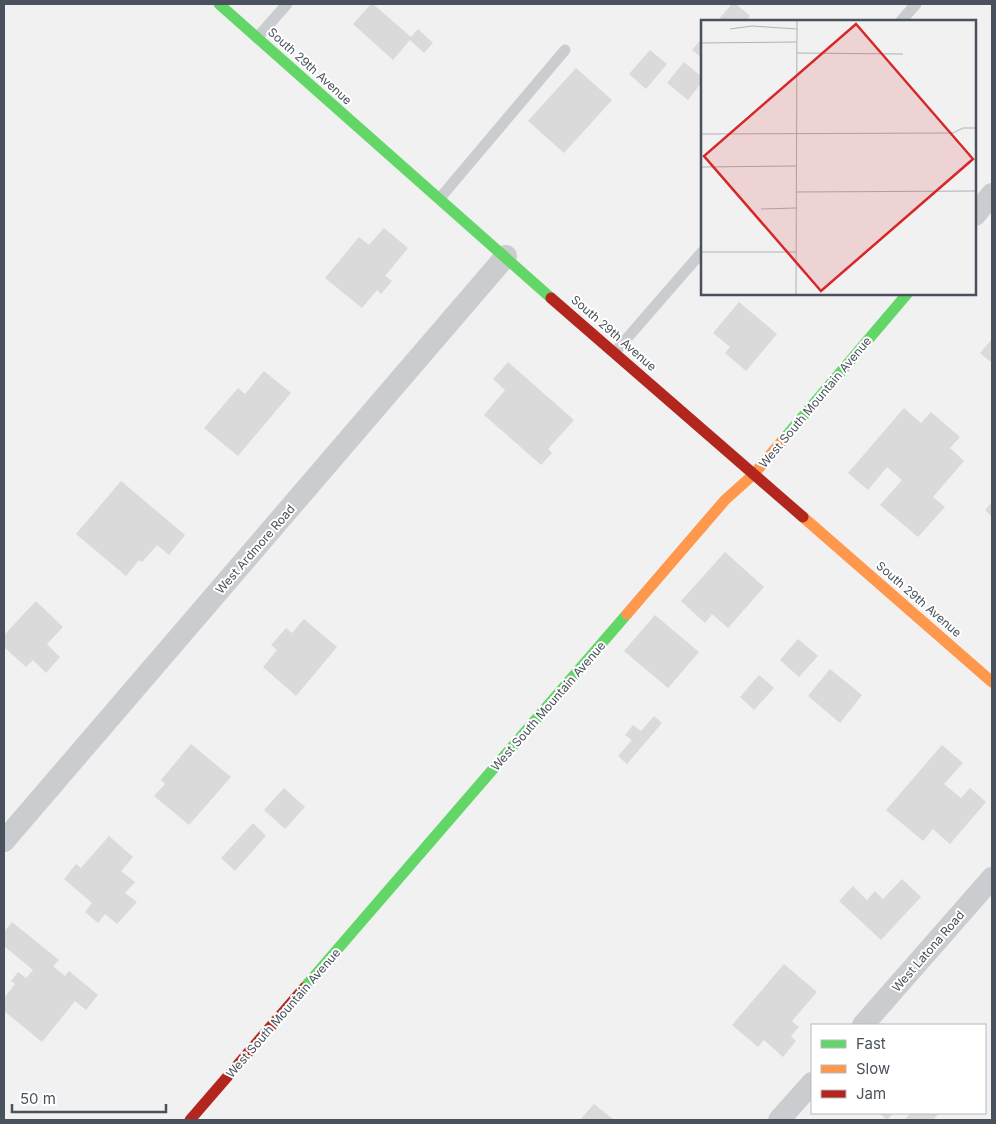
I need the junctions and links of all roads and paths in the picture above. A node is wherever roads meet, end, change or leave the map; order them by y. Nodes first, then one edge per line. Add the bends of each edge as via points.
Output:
1 (219, 4) edge
2 (287, 4) edge
3 (916, 4) edge
4 (902, 20) edge
5 (258, 38) junction
6 (565, 50) dead end
7 (992, 194) edge
8 (440, 198) junction
9 (976, 214) edge
10 (701, 253) edge
11 (506, 256) junction
12 (906, 295) edge
13 (615, 352) junction
14 (754, 474) junction
15 (992, 682) edge
16 (4, 841) edge
17 (992, 878) edge
18 (864, 1024) edge
19 (811, 1084) edge
20 (190, 1120) edge
21 (780, 1120) edge

1 - 5 street, South 29th Avenue
2 - 5 lane
3 - 4 lane
5 - 8 street, South 29th Avenue
6 - 8 lane
7 - 9 street
8 - 11 street, South 29th Avenue
10 - 13 lane
11 - 13 street, South 29th Avenue
11 - 16 street, West Ardmore Road
12 - 14 street, West South Mountain Avenue
13 - 14 street, South 29th Avenue
14 - 15 street, South 29th Avenue
14 - 20 street, West South Mountain Avenue via 725,500
17 - 18 street, West Latona Road
19 - 21 street

